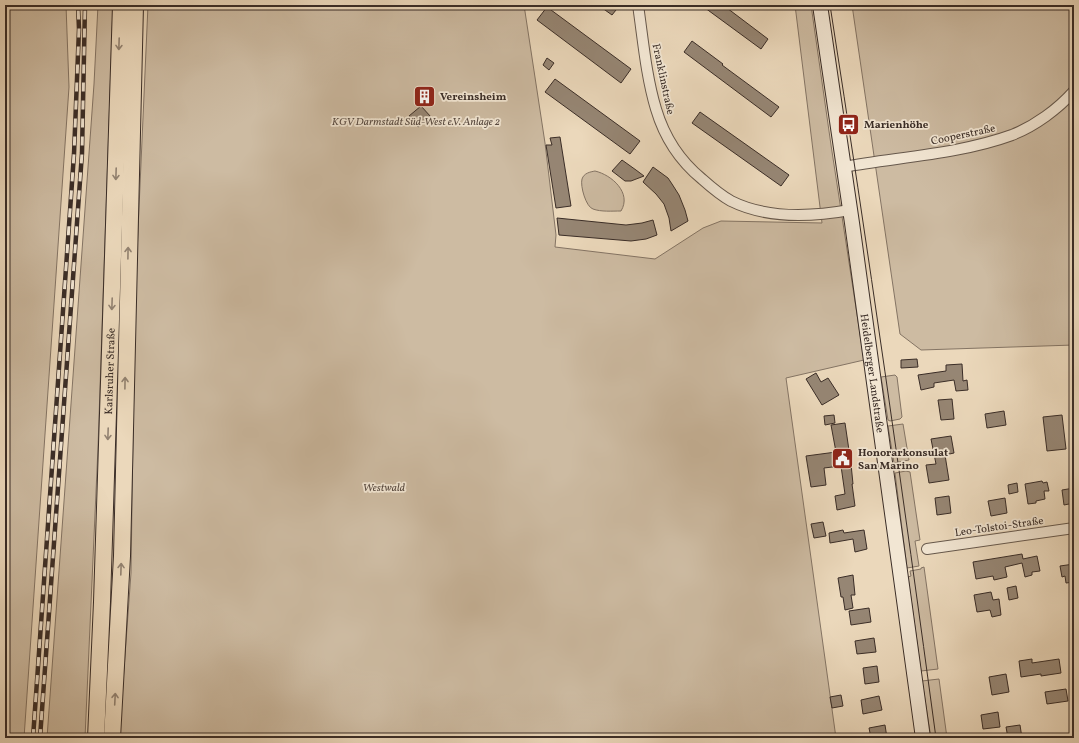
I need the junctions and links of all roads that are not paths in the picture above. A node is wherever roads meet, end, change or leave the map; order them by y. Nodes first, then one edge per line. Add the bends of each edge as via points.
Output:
1 (121, 5) edge
2 (135, 5) edge
3 (638, 5) edge
4 (820, 5) edge
5 (1074, 91) edge
6 (843, 167) junction
7 (850, 210) junction
8 (1074, 528) edge
9 (927, 549) dead end
10 (96, 738) edge
11 (112, 738) edge
12 (923, 738) edge

1 -> 10 main road, Karlsruher Straße via 103,594
11 -> 2 main road, Karlsruher Straße via 122,556
3 - 7 street, Franklinstraße via 656,109 666,135 695,173 732,201 756,209 778,214 809,216
4 - 6 street, Heidelberger Landstraße
5 - 6 street, Cooperstraße via 1036,122 1007,136 968,147
6 - 7 street, Heidelberger Landstraße
7 - 12 street, Heidelberger Landstraße
8 - 9 street, Leo-Tolstoi-Straße

